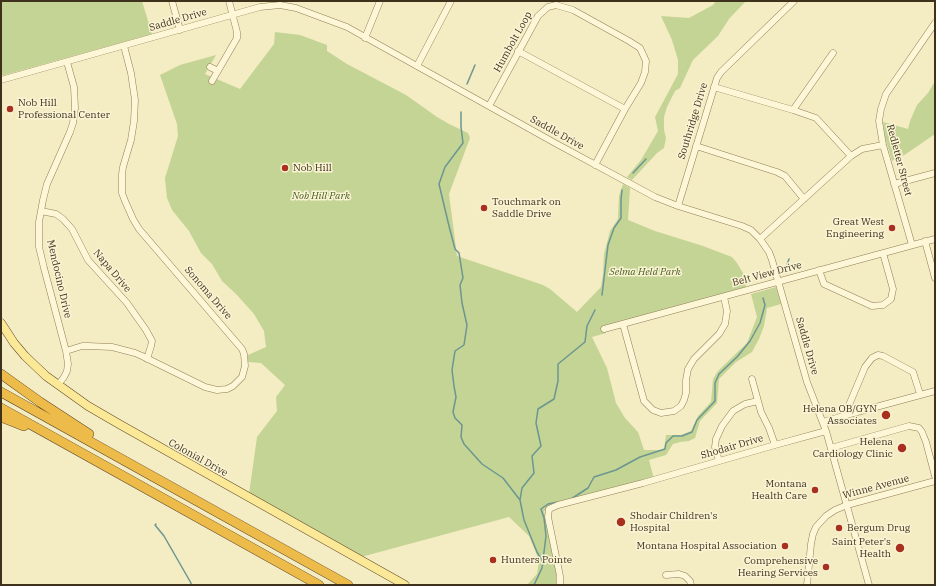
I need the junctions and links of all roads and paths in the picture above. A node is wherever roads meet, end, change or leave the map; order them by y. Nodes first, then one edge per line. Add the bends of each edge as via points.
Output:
1 (172, 1) edge
2 (229, 1) edge
3 (380, 1) edge
4 (452, 1) edge
5 (794, 1) edge
6 (281, 3) edge
7 (232, 15) junction
8 (935, 22) edge
9 (180, 30) junction
10 (366, 38) junction
11 (124, 46) junction
12 (518, 51) junction
13 (832, 53) dead end
14 (68, 62) junction
15 (417, 66) junction
16 (210, 67) dead end
17 (218, 71) junction
18 (1, 80) edge
19 (212, 81) dead end
20 (714, 87) junction
21 (489, 106) junction
22 (625, 109) junction
23 (793, 110) junction
24 (883, 145) junction
25 (696, 146) junction
26 (851, 156) junction
27 (595, 165) junction
28 (935, 173) edge
29 (894, 184) junction
30 (804, 199) junction
31 (678, 206) junction
32 (41, 211) junction
33 (935, 239) edge
34 (760, 240) junction
35 (925, 242) junction
36 (912, 245) junction
37 (883, 253) junction
38 (819, 270) junction
39 (935, 278) edge
40 (779, 282) junction
41 (724, 297) junction
42 (1, 323) edge
43 (623, 324) junction
44 (604, 329) dead end
45 (66, 351) junction
46 (147, 359) junction
47 (1, 374) edge
48 (752, 379) dead end
49 (58, 385) junction
50 (935, 390) edge
51 (1, 392) edge
52 (920, 394) junction
53 (758, 401) junction
54 (1, 408) edge
55 (850, 414) junction
56 (1, 417) edge
57 (823, 422) junction
58 (826, 431) junction
59 (775, 445) junction
60 (831, 448) junction
61 (96, 461) junction
62 (719, 461) junction
63 (131, 464) junction
64 (935, 476) edge
65 (935, 482) edge
66 (847, 505) junction
67 (666, 575) dead end
68 (320, 585) edge
69 (348, 585) edge
70 (405, 585) edge
71 (560, 585) edge
72 (691, 585) edge
73 (807, 585) edge
74 (869, 585) edge

1 - 9 street
2 - 7 street
3 - 10 street
4 - 15 street
5 - 20 street, Southridge Drive via 722,72
6 - 7 street, Saddle Drive
6 - 10 street, Saddle Drive via 347,27
7 - 9 street, Saddle Drive
7 - 17 street via 237,38
8 - 24 street, Redletter Street via 886,94 879,121
9 - 11 street, Saddle Drive
10 - 15 street, Saddle Drive
11 - 14 street, Saddle Drive
11 - 46 street, Sonoma Drive via 135,100 131,140 122,174 122,193 125,202 139,229 238,344 245,361 242,377 238,382 227,389 217,390 205,387
12 - 21 street, Humbolt Loop
12 - 22 street
12 - 22 street, Humbolt Loop via 543,10 556,5 573,10 640,48 646,61 645,72
13 - 23 street
14 - 18 street, Saddle Drive
14 - 32 street, Mendocino Drive via 74,87 73,123 47,184
15 - 21 street, Saddle Drive
16 - 17 street
17 - 19 street
20 - 23 street
20 - 25 street, Southridge Drive
21 - 27 street, Saddle Drive
22 - 27 street, Humbolt Loop
23 - 26 street via 816,118
24 - 26 street via 862,149
24 - 29 street, Redletter Street
25 - 30 street via 777,172 785,176
25 - 31 street, Southridge Drive
26 - 30 street
27 - 31 street, Saddle Drive
28 - 29 street
29 - 36 street, Redletter Street
30 - 34 street
31 - 34 street, Saddle Drive via 742,226 751,230
32 - 45 street, Mendocino Drive via 39,247
32 - 46 street, Napa Drive via 56,214 64,219 88,260 146,330 152,341
33 - 35 street, Belt View Drive
34 - 40 street, Saddle Drive via 769,252
35 - 36 street, Belt View Drive
35 - 39 street
36 - 37 street, Belt View Drive
37 - 38 street, Belt View Drive
37 - 38 street via 893,289 891,298 883,305 872,306 824,284
38 - 40 street, Belt View Drive
40 - 41 street, Belt View Drive
40 - 57 street, Saddle Drive via 806,382
41 - 43 street, Belt View Drive
41 - 43 street via 728,311 725,324 688,369 686,393 681,406 674,411 660,413 652,410 644,401
42 - 49 main road, Colonial Drive via 25,356
43 - 44 street, Belt View Drive
45 - 46 street, Sonoma Drive via 82,346 112,347
45 - 49 street, Mendocino Drive via 67,371
47 - 63 highway
48 - 53 street
49 - 70 main road, Colonial Drive via 118,424 343,546
50 - 52 street
51 - 63 highway
52 - 55 street
52 - 55 street via 913,372 878,355 865,367 848,405
53 - 59 street
53 - 62 street via 745,404 733,411 722,426 715,443
54 - 61 highway
55 - 57 street
56 - 61 highway
57 - 58 street, Saddle Drive
58 - 59 street, Shodair Drive
58 - 60 street, Saddle Drive
59 - 62 street, Shodair Drive
60 - 64 street via 909,426 919,428 926,442
60 - 66 street, Saddle Drive
61 - 68 highway
62 - 71 street, Shodair Drive via 549,509 548,517
63 - 69 highway
65 - 66 street, Winne Avenue
66 - 73 street, Winne Avenue via 834,510 816,528 811,544
66 - 74 street, Saddle Drive
67 - 72 street via 685,576

